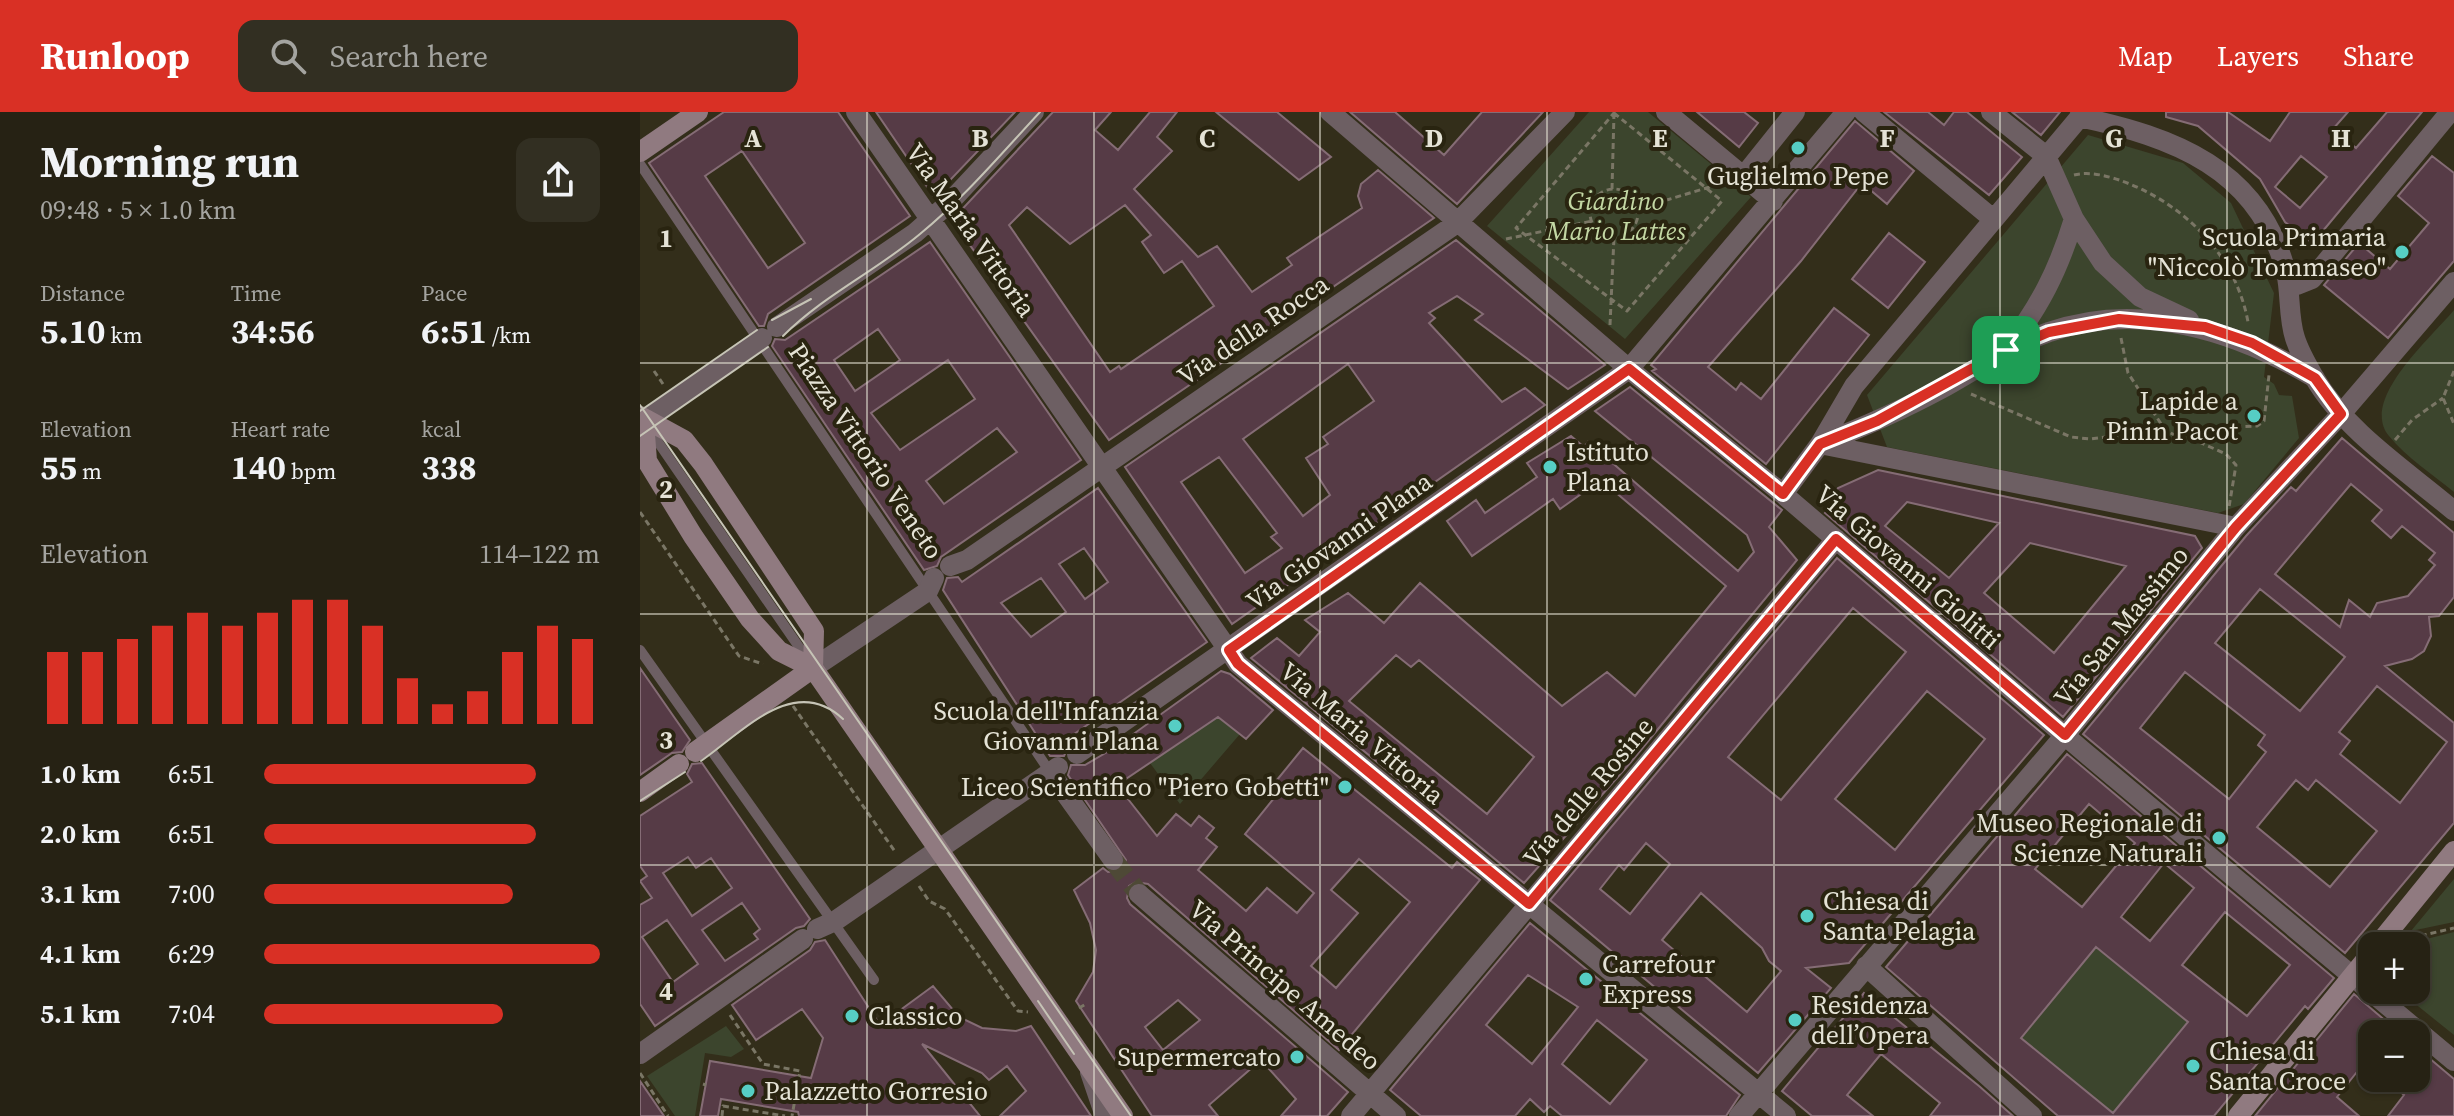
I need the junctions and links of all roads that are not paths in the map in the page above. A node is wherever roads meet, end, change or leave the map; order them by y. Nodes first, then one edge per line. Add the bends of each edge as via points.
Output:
1 (698, 112) edge
2 (856, 112) edge
3 (1034, 112) edge
4 (1330, 112) edge
5 (1565, 112) edge
6 (1666, 112) edge
7 (1795, 112) edge
8 (1846, 112) edge
9 (1864, 112) edge
10 (1991, 112) edge
11 (2450, 112) edge
12 (2082, 115) edge
13 (640, 152) edge
14 (2046, 156) junction
15 (640, 164) edge
16 (1743, 177) junction
17 (1773, 201) junction
18 (931, 218) junction
19 (1993, 219) junction
20 (2074, 219) junction
21 (1457, 223) junction
22 (2454, 282) edge
23 (2288, 283) junction
24 (2205, 327) junction
25 (766, 335) junction
26 (2006, 350) junction
27 (1629, 369) junction
28 (2315, 378) junction
29 (2341, 414) junction
30 (641, 420) edge
31 (1820, 444) junction
32 (1103, 465) junction
33 (1783, 494) junction
34 (2454, 511) edge
35 (2236, 527) junction
36 (1836, 539) junction
37 (937, 578) junction
38 (640, 650) edge
39 (1229, 650) junction
40 (813, 668) junction
41 (2065, 735) junction
42 (700, 753) junction
43 (1077, 754) dead end
44 (1054, 770) junction
45 (640, 793) edge
46 (939, 848) junction
47 (2454, 851) edge
48 (1113, 860) tunnel mouth
49 (1139, 894) tunnel mouth
50 (1529, 904) junction
51 (818, 930) junction
52 (2388, 932) edge
53 (1866, 966) junction
54 (2358, 970) edge
55 (2353, 976) junction
56 (874, 980) dead end
57 (644, 1043) edge
58 (2454, 1061) edge
59 (1090, 1068) junction
60 (1371, 1094) junction
61 (1759, 1094) junction
62 (2030, 1115) edge
63 (1105, 1116) edge
64 (1123, 1116) edge
65 (1351, 1116) edge
66 (1396, 1116) edge
67 (1739, 1116) edge
68 (1786, 1116) edge
69 (2238, 1116) edge

1 - 13 street
2 - 18 street, Via Maria Vittoria
3 - 18 street
4 - 21 street, Via Giovanni Giolitti
5 - 21 street, Via della Rocca
6 - 16 street
7 - 16 street
8 - 17 street, Via Giovanni Plana
9 - 19 street
10 - 14 street
11 - 23 street via 2312,279
12 - 14 street
12 - 23 street via 2176,143 2221,171 2270,230
14 - 19 street
14 - 20 street
15 - 25 lane, Piazza Vittorio Veneto
16 - 17 street
17 - 27 street, Via Giovanni Plana
18 - 25 street
18 - 32 street, Via Maria Vittoria
19 - 31 street via 1854,386
20 - 24 street via 2103,263 2140,297
20 - 26 street via 2039,308
21 - 27 street, Via Giovanni Giolitti
21 - 32 street, Via della Rocca
22 - 29 street, Via San Massimo
23 - 28 street via 2295,337
24 - 26 street via 2119,319 2049,332
24 - 28 street via 2252,343
25 - 30 street, Piazza Vittorio Veneto
25 - 37 lane, Piazza Vittorio Veneto
26 - 31 street via 1877,421
27 - 33 street, Via Giovanni Giolitti
27 - 39 street, Via Giovanni Plana
28 - 29 street
29 - 34 street
29 - 35 street, Via San Massimo
30 - 40 street via 647,461 750,619 779,651
30 - 40 street via 684,440 792,594 814,631
31 - 33 street
31 - 35 street
32 - 37 street, Via della Rocca
32 - 39 street, Via Maria Vittoria
33 - 36 street, Via Giovanni Giolitti
35 - 41 street, Via San Massimo
36 - 41 street, Via Giovanni Giolitti
36 - 50 street, Via delle Rosine
37 - 40 street, Piazza Vittorio Veneto
37 - 44 lane, Piazza Vittorio Veneto
38 - 42 lane
39 - 43 street, Via Giovanni Plana
39 - 50 street, Via Maria Vittoria via 1238,664
40 - 42 street, Piazza Vittorio Veneto
40 - 46 street
41 - 53 street, Via San Massimo
41 - 55 street, Via Giovanni Giolitti
42 - 45 street, Piazza Vittorio Veneto
42 - 51 lane
44 - 46 street
44 - 48 street, Piazza Vittorio Veneto
46 - 51 street
46 - 59 street
47 - 52 street
49 - 60 street, Via Principe Amedeo
50 - 60 street, Via delle Rosine
50 - 61 street, Via Maria Vittoria
51 - 56 lane
51 - 57 street
53 - 61 street, Via San Massimo
53 - 62 street
54 - 55 street
55 - 58 street, Via Giovanni Giolitti
55 - 69 street
59 - 63 street
59 - 64 street
60 - 65 street, Via delle Rosine
60 - 66 street, Via Principe Amedeo
61 - 67 street, Via San Massimo
61 - 68 street, Via Maria Vittoria

